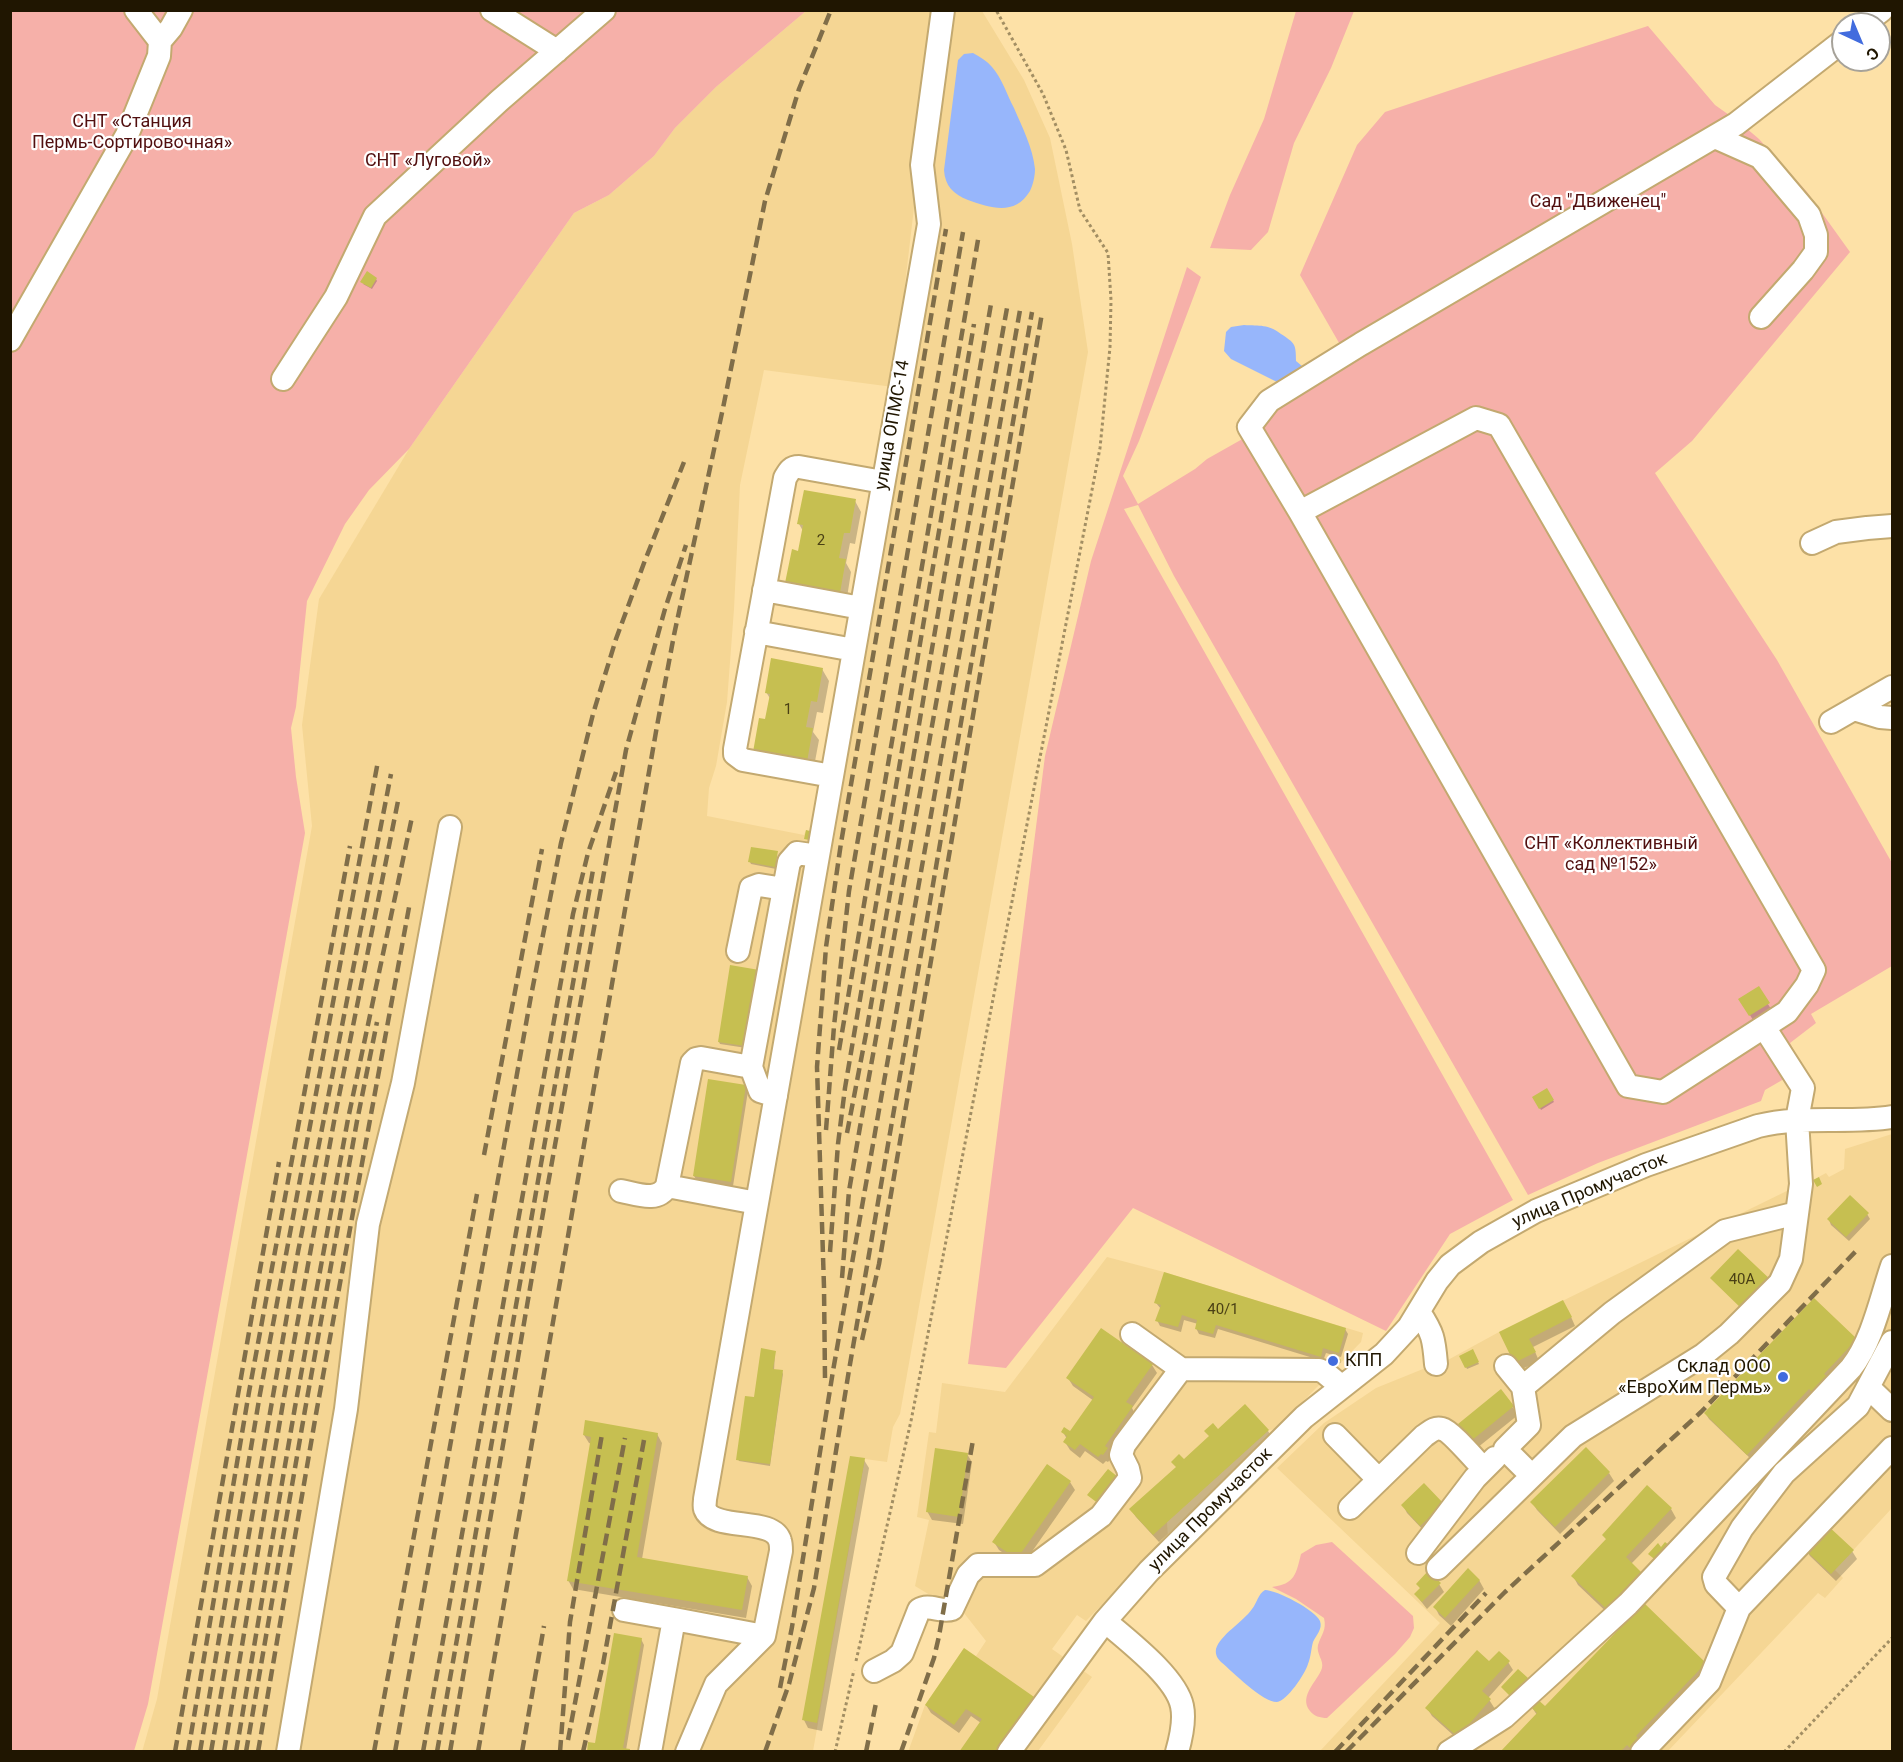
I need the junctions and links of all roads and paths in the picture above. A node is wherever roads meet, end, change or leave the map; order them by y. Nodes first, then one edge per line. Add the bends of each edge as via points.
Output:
1 (136, 10) edge
2 (181, 10) edge
3 (492, 10) edge
4 (604, 10) edge
5 (943, 10) edge
6 (996, 10) edge
7 (160, 41) junction
8 (1831, 50) edge
9 (557, 51) junction
10 (1715, 136) junction
11 (1761, 317) dead end
12 (10, 340) edge
13 (283, 378) dead end
14 (884, 482) junction
15 (1300, 512) junction
16 (1893, 526) edge
17 (1812, 543) dead end
18 (764, 590) junction
19 (861, 608) junction
20 (756, 632) junction
21 (854, 650) junction
22 (1893, 687) edge
23 (1854, 709) junction
24 (1893, 718) edge
25 (1831, 722) dead end
26 (832, 776) junction
27 (450, 827) dead end
28 (819, 847) junction
29 (784, 889) junction
30 (738, 951) dead end
31 (1764, 1027) junction
32 (751, 1067) junction
33 (776, 1096) junction
34 (1893, 1117) edge
35 (1797, 1120) junction
36 (667, 1186) junction
37 (621, 1191) dead end
38 (757, 1203) junction
39 (1797, 1213) junction
40 (1893, 1266) edge
41 (1419, 1312) junction
42 (1132, 1334) dead end
43 (1893, 1342) edge
44 (1436, 1364) dead end
45 (1506, 1366) dead end
46 (1181, 1368) junction
47 (1342, 1387) junction
48 (1524, 1387) junction
49 (1868, 1387) junction
50 (1893, 1410) edge
51 (1335, 1435) dead end
52 (1893, 1448) edge
53 (1505, 1449) junction
54 (1484, 1469) junction
55 (1532, 1476) junction
56 (1379, 1480) junction
57 (1350, 1508) dead end
58 (1418, 1553) dead end
59 (1438, 1568) dead end
60 (1739, 1608) junction
61 (624, 1610) dead end
62 (674, 1619) junction
63 (1105, 1621) junction
64 (764, 1636) junction
65 (1893, 1638) edge
66 (874, 1671) dead end
67 (288, 1752) edge
68 (650, 1752) edge
69 (687, 1752) edge
70 (835, 1752) edge
71 (1009, 1752) edge
72 (1177, 1752) edge
73 (1449, 1752) edge
74 (1642, 1752) edge
75 (1784, 1752) edge

1 - 7 street
2 - 7 street
3 - 9 street
4 - 9 street
5 - 14 street, улица ОПМС-14 via 922,165 929,224
6 - 70 path via 1043,94 1066,150 1080,210 1108,253 1111,300 1106,397 1098,459 911,1421
7 - 12 street via 159,56 127,135
8 - 10 street
9 - 13 street via 375,216 336,297
10 - 11 street via 1760,157 1809,216 1816,235 1816,252
10 - 15 street via 1269,401 1249,427
14 - 18 street via 799,467 789,471
14 - 19 street, улица ОПМС-14
15 - 31 street via 1628,1086 1663,1092
15 - 31 street via 1476,418 1499,425 1814,970 1788,1012
16 - 17 street via 1836,532
18 - 19 street
18 - 20 street
19 - 21 street, улица ОПМС-14
20 - 21 street
20 - 26 street via 735,754 742,760
21 - 26 street, улица ОПМС-14
22 - 23 street
23 - 24 street
23 - 25 street
26 - 28 street, улица ОПМС-14
27 - 67 street via 403,1083 368,1224 346,1409
28 - 29 street via 792,857
28 - 33 street, улица ОПМС-14
29 - 30 street via 759,885 751,888
29 - 32 street
31 - 35 street via 1803,1088
32 - 33 street via 760,1091
32 - 36 street via 701,1058 692,1063
33 - 38 street, улица ОПМС-14
34 - 35 street, улица Промучасток
35 - 39 street via 1801,1184
35 - 41 street, улица Промучасток via 1758,1126 1646,1165 1536,1211 1480,1242 1450,1265
36 - 37 street via 659,1196
36 - 38 street
38 - 64 street, улица ОПМС-14 via 705,1509 720,1520 775,1533 780,1540
39 - 48 street via 1725,1231 1612,1313
39 - 55 street via 1791,1259 1783,1278 1729,1334 1687,1366 1573,1436
40 - 73 street via 1867,1342 1851,1368 1628,1604 1504,1717
41 - 44 street via 1434,1339
41 - 47 street, улица Промучасток via 1384,1354
42 - 46 street
43 - 49 street
45 - 48 street
46 - 47 street via 1319,1370
46 - 66 street via 1124,1445 1121,1455 1130,1478 1101,1516 1035,1565 978,1565 968,1575 951,1610 919,1610 902,1653
47 - 63 street, улица Промучасток via 1304,1417 1149,1571
48 - 53 street via 1529,1425
49 - 50 street
49 - 60 street via 1858,1406 1784,1473 1725,1557 1714,1577
51 - 56 street
52 - 60 street
53 - 54 street
53 - 55 street
54 - 56 street via 1450,1434 1434,1429
54 - 58 street
55 - 59 street
56 - 57 street
60 - 74 street via 1709,1682
61 - 62 street
62 - 64 street
62 - 68 street
63 - 71 street, улица Промучасток
63 - 72 street via 1154,1665 1177,1692 1182,1706
64 - 69 street via 716,1684
65 - 75 path

